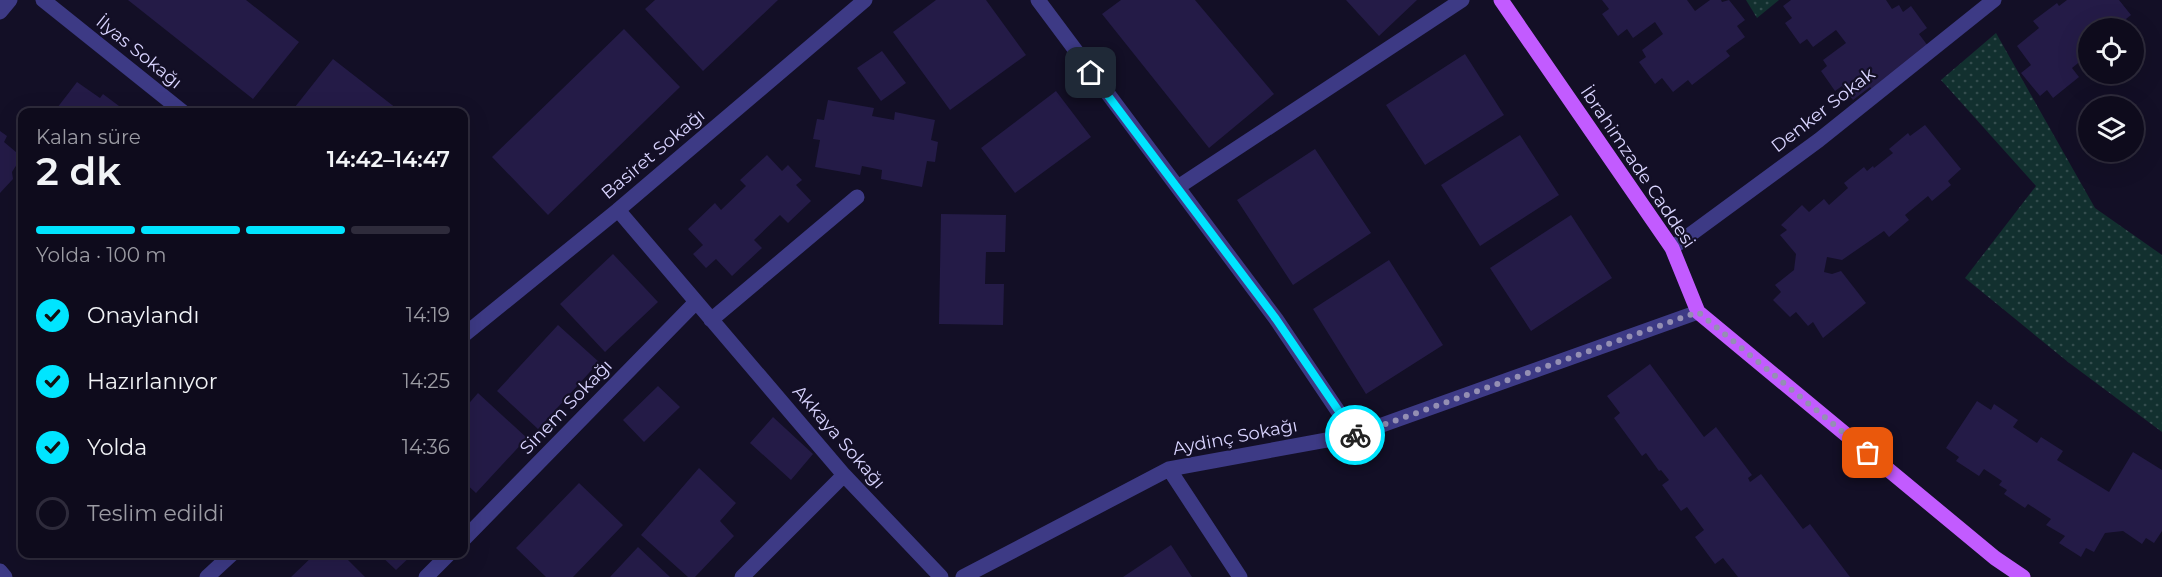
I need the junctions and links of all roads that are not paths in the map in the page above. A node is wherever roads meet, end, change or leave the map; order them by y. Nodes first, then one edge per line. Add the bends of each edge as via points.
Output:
1 (10, 0) edge
2 (43, 0) edge
3 (865, 0) edge
4 (1038, 0) edge
5 (1462, 0) edge
6 (1501, 0) edge
7 (1994, 0) edge
8 (0, 12) edge
9 (178, 108) edge
10 (1178, 187) junction
11 (856, 197) dead end
12 (618, 210) junction
13 (1672, 248) junction
14 (696, 302) junction
15 (1698, 312) junction
16 (711, 320) junction
17 (468, 331) edge
18 (1354, 435) junction
19 (1169, 469) junction
20 (844, 475) junction
21 (468, 535) edge
22 (228, 558) edge
23 (445, 558) edge
24 (0, 571) edge
25 (5, 577) edge
26 (207, 577) edge
27 (426, 577) edge
28 (742, 577) edge
29 (941, 577) edge
30 (963, 577) edge
31 (1240, 577) edge
32 (2023, 577) edge

1 - 8 street
2 - 9 street, İlyas Sokağı
3 - 12 street, Basiret Sokağı
4 - 10 street
5 - 10 street
6 - 13 main road, İbrahimzade Caddesi
7 - 13 street, Denker Sokak via 1819,140
10 - 18 street via 1276,319
11 - 16 street
12 - 14 street, Akkaya Sokağı
12 - 17 street, Basiret Sokağı
13 - 15 main road, İbrahimzade Caddesi
14 - 16 street, Akkaya Sokağı
14 - 21 street, Sinem Sokağı
15 - 18 street, Aydinç Sokağı
15 - 32 main road, İbrahimzade Caddesi
16 - 20 street, Akkaya Sokağı
18 - 19 street, Aydinç Sokağı
19 - 30 street, Aydinç Sokağı
19 - 31 street
20 - 28 street
20 - 29 street, Akkaya Sokağı
22 - 26 street
23 - 27 street
24 - 25 street

